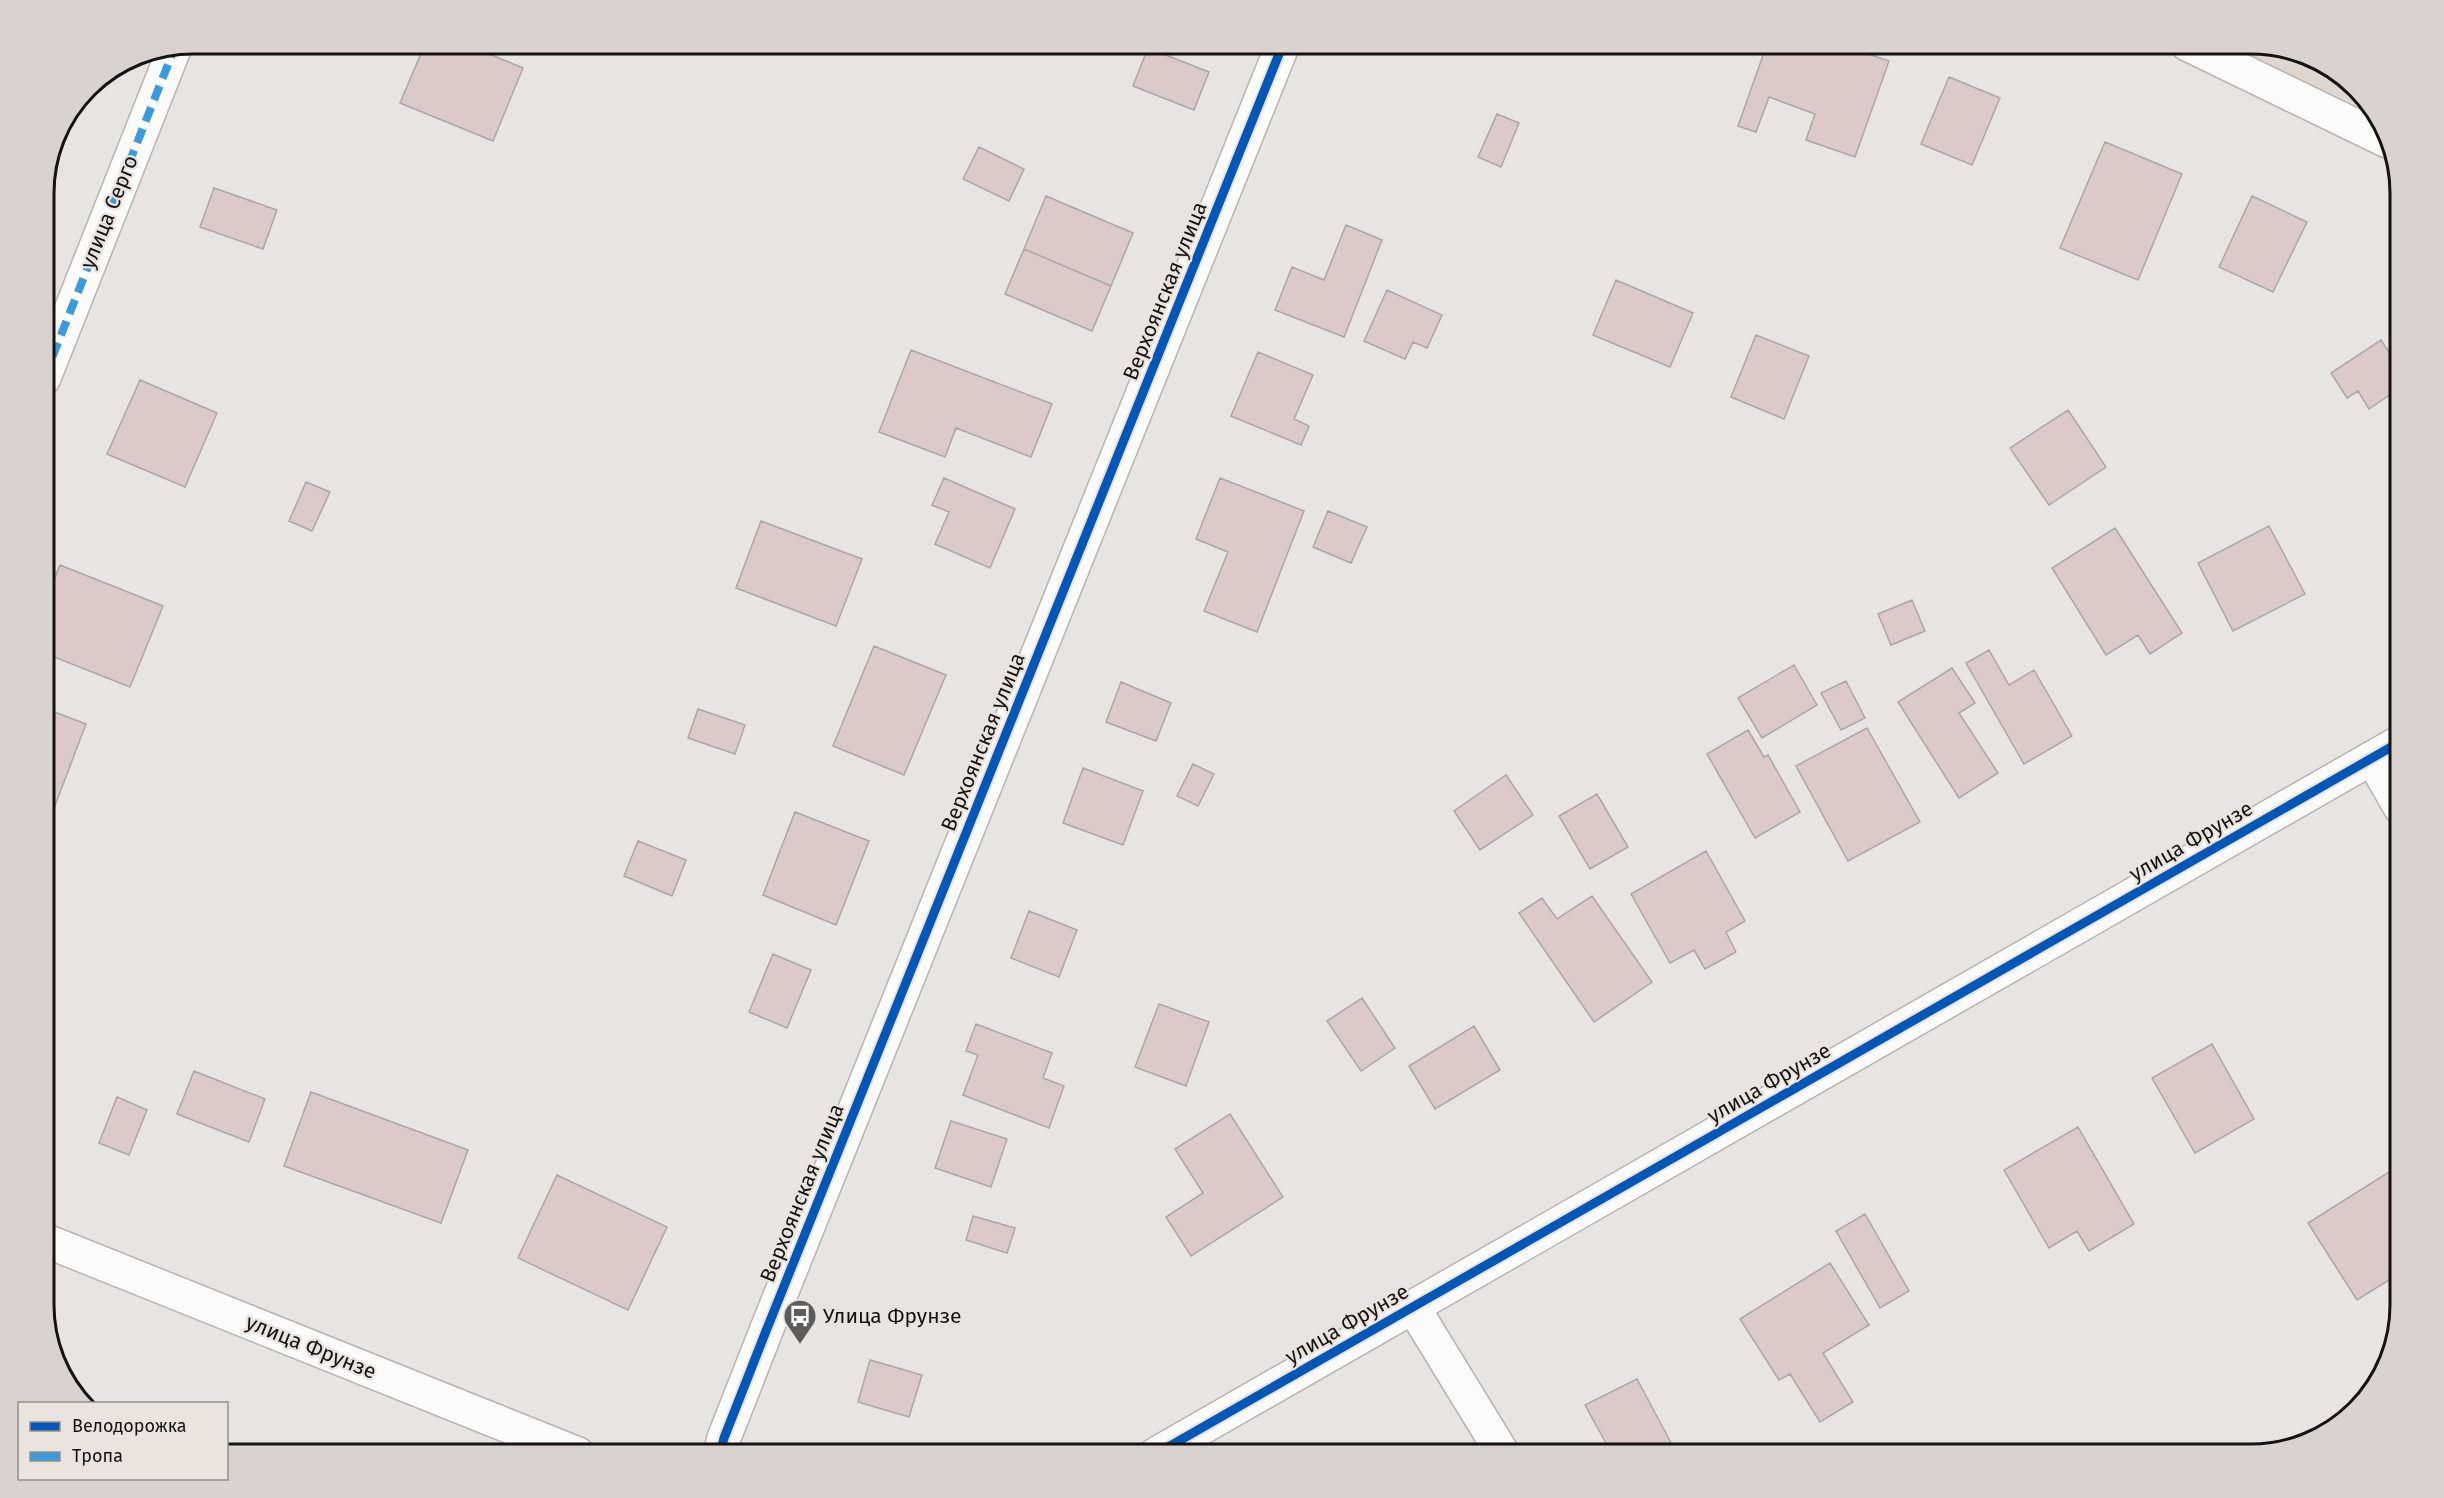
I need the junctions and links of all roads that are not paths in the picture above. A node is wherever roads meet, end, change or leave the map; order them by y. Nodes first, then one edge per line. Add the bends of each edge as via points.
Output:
1 (1279, 54) edge
2 (2208, 54) edge
3 (172, 56) edge
4 (2378, 137) edge
5 (54, 353) edge
6 (2390, 748) edge
7 (2372, 758) junction
8 (2390, 790) edge
9 (54, 1244) edge
10 (1413, 1307) junction
11 (552, 1444) edge
12 (723, 1444) edge
13 (1175, 1444) edge
14 (1496, 1444) edge

1 - 12 street, Верхоянская улица
2 - 4 street
3 - 5 street, улица Серго
6 - 7 street, улица Фрунзе
7 - 8 street
7 - 10 street, улица Фрунзе
9 - 11 street, улица Фрунзе
10 - 13 street, улица Фрунзе
10 - 14 street

